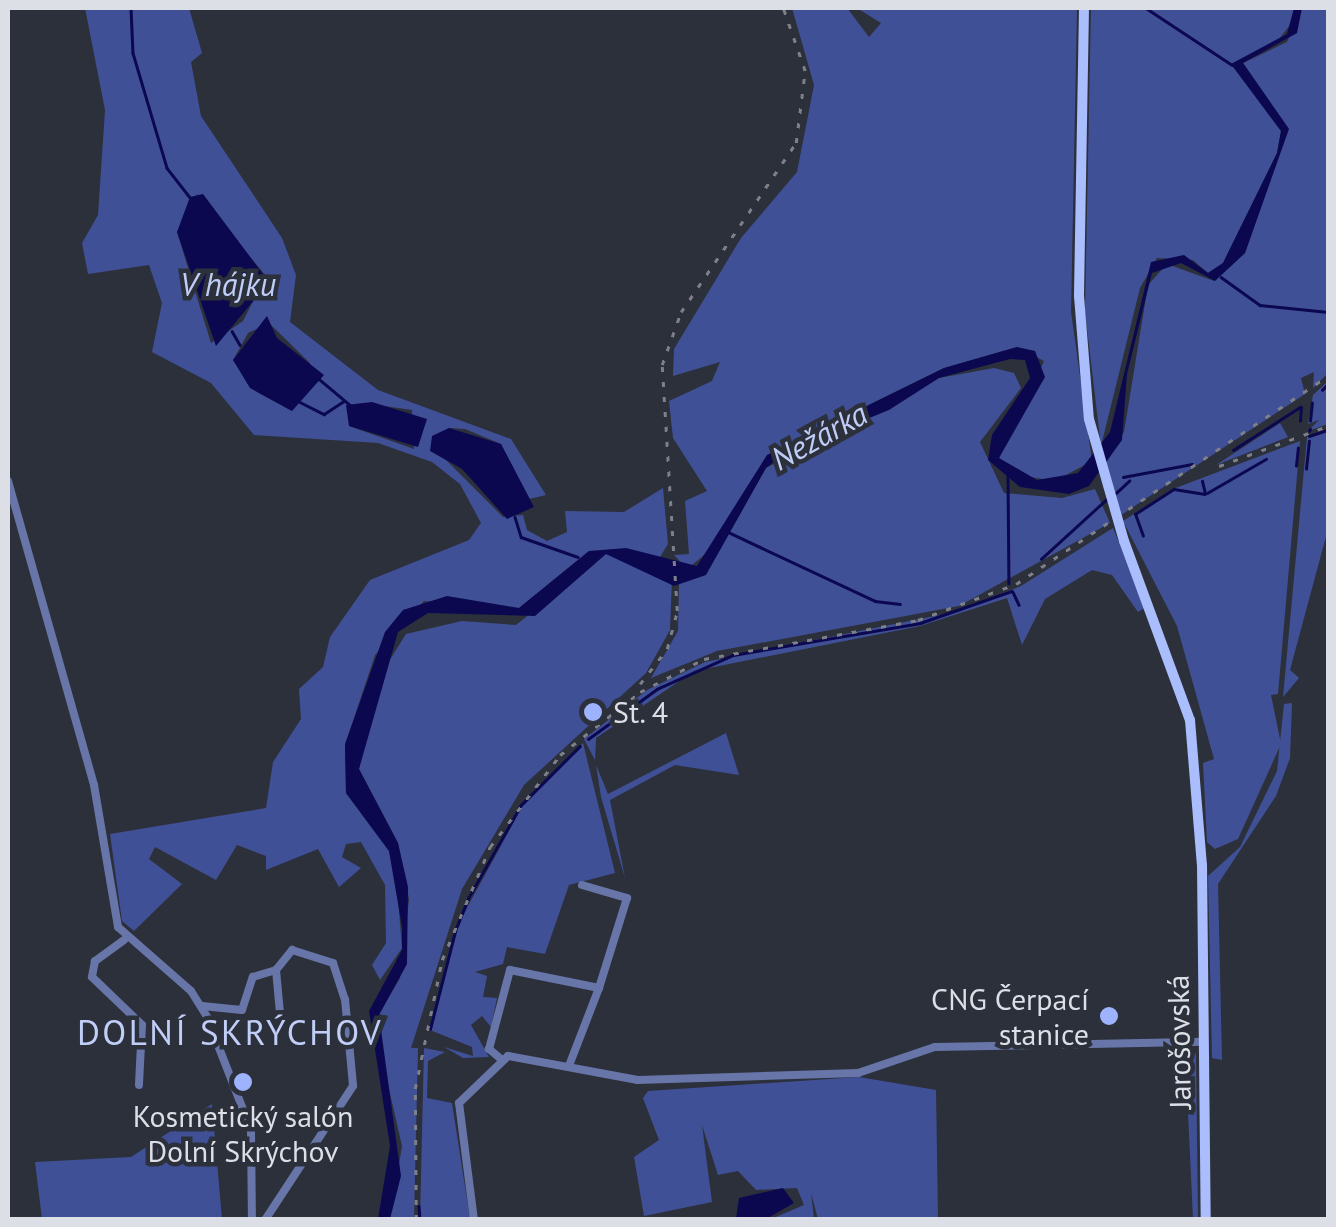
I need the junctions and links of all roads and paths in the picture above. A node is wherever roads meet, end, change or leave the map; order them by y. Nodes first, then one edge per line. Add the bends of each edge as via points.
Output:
1 (1084, 8) edge
2 (8, 481) edge
3 (582, 885) dead end
4 (124, 940) junction
5 (276, 970) junction
6 (599, 988) junction
7 (202, 1006) junction
8 (216, 1010) junction
9 (280, 1013) dead end
10 (210, 1026) junction
11 (1204, 1042) junction
12 (501, 1059) junction
13 (570, 1063) junction
14 (139, 1085) dead end
15 (252, 1220) edge
16 (264, 1220) edge
17 (474, 1220) edge
18 (1206, 1220) edge

1 - 11 main road, Jarošovská, bridge via 1079,296 1089,419 1124,541 1190,720 1202,865
2 - 4 street via 94,785
3 - 6 street via 627,898
4 - 7 street
4 - 14 street via 95,961 92,977 142,1024
5 - 8 street via 253,977 242,1010
5 - 9 street
5 - 16 street via 292,950 333,963 354,1074
6 - 12 street via 510,970 489,1049
6 - 13 street
7 - 8 street
7 - 10 street
8 - 10 street
10 - 15 street via 251,1130
11 - 13 street via 934,1047 858,1073 638,1080
11 - 18 main road, Jarošovská
12 - 13 street
12 - 17 street via 460,1102

